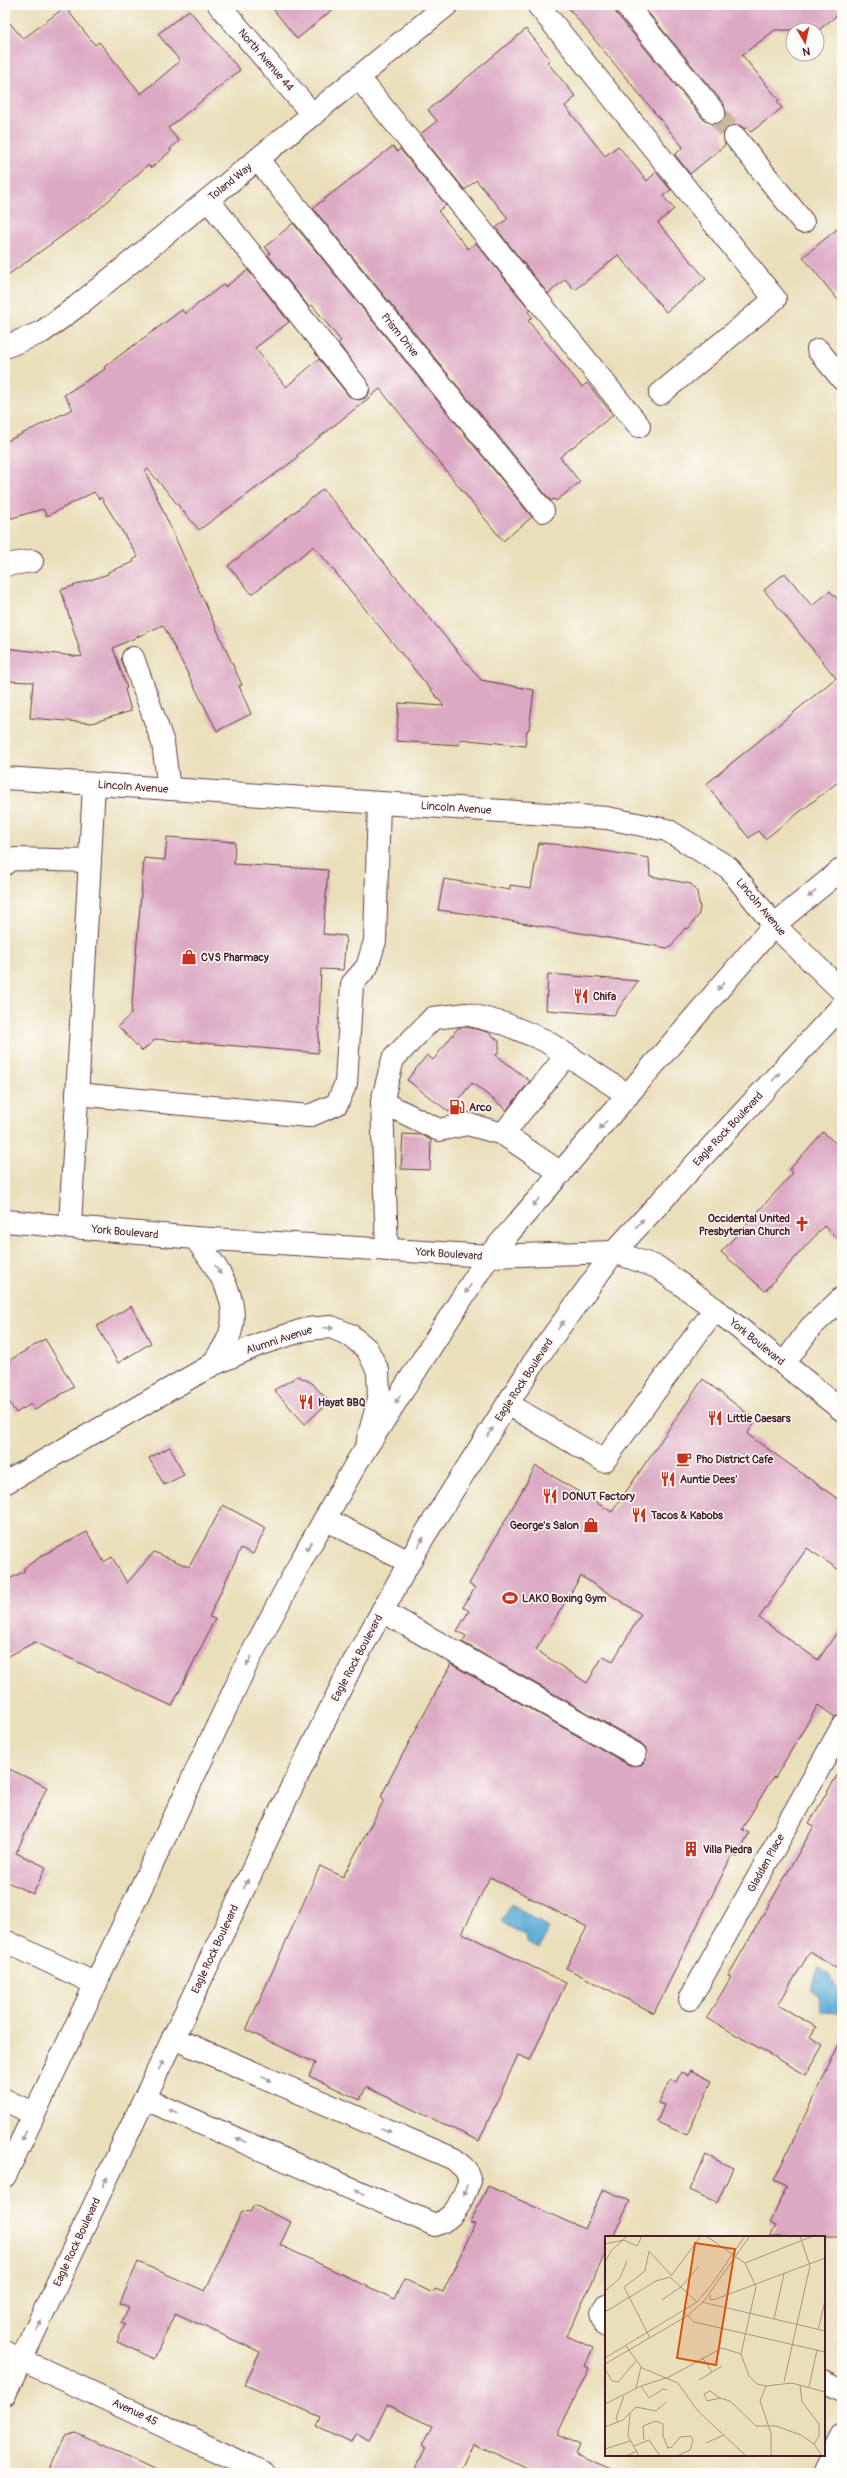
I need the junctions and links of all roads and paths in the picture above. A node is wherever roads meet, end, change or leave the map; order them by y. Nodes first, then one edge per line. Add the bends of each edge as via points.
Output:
1 (219, 5) edge
2 (448, 5) edge
3 (538, 5) edge
4 (626, 5) edge
5 (359, 78) junction
6 (714, 112) tunnel mouth
7 (313, 115) junction
8 (735, 138) tunnel mouth
9 (258, 160) junction
10 (208, 200) junction
11 (803, 222) dead end
12 (5, 347) edge
13 (818, 350) dead end
14 (842, 379) edge
15 (358, 388) dead end
16 (660, 394) dead end
17 (639, 426) dead end
18 (543, 511) dead end
19 (32, 561) dead end
20 (5, 566) edge
21 (132, 658) dead end
22 (5, 778) edge
23 (94, 784) junction
24 (168, 790) junction
25 (379, 803) junction
26 (90, 860) junction
27 (5, 864) edge
28 (842, 869) edge
29 (774, 925) junction
30 (842, 990) edge
31 (842, 1006) edge
32 (567, 1054) junction
33 (77, 1094) junction
34 (628, 1095) junction
35 (382, 1102) junction
36 (503, 1134) junction
37 (561, 1173) junction
38 (5, 1221) edge
39 (70, 1226) junction
40 (195, 1238) junction
41 (387, 1250) junction
42 (614, 1252) junction
43 (489, 1256) junction
44 (842, 1298) edge
45 (716, 1309) junction
46 (784, 1364) junction
47 (212, 1365) junction
48 (508, 1404) junction
49 (842, 1409) edge
50 (357, 1462) junction
51 (5, 1483) edge
52 (325, 1520) junction
53 (409, 1562) junction
54 (382, 1611) junction
55 (842, 1727) edge
56 (635, 1754) dead end
57 (5, 1941) edge
58 (96, 1984) junction
59 (690, 1999) dead end
60 (173, 2038) junction
61 (145, 2099) junction
62 (5, 2100) edge
63 (34, 2114) junction
64 (5, 2176) edge
65 (605, 2307) edge
66 (605, 2323) edge
67 (13, 2356) edge
68 (825, 2382) edge
69 (842, 2390) edge
70 (5, 2394) edge
71 (842, 2436) edge
72 (251, 2470) edge
73 (824, 2473) edge

1 - 7 main road, North Avenue 44
2 - 5 main road, Toland Way
3 - 16 main road via 776,299
4 - 6 main road
5 - 7 main road, Toland Way
5 - 17 main road
7 - 9 main road, Toland Way
8 - 11 main road
9 - 10 main road, Toland Way
9 - 18 main road, Prism Drive
10 - 12 main road, Toland Way via 42,332
10 - 15 main road
13 - 14 main road
19 - 20 main road
21 - 24 main road via 163,743
22 - 23 main road, Lincoln Avenue
23 - 24 main road, Lincoln Avenue
23 - 26 main road
24 - 25 main road, Lincoln Avenue
25 - 29 main road, Lincoln Avenue via 607,818 667,830 729,868
25 - 33 main road via 376,941 367,966 352,984 346,1083 337,1104 309,1116
26 - 27 main road via 17,859 9,860
26 - 33 main road
28 -> 29 main road
29 - 30 main road, Lincoln Avenue
29 -> 34 main road
42 -> 31 main road, Eagle Rock Boulevard
32 - 34 main road
32 - 35 main road via 544,1040 505,1024 467,1014 433,1018 393,1059
32 - 36 main road
33 - 39 main road
34 -> 37 main road
35 - 36 main road via 439,1130 467,1124
35 - 41 main road
36 - 37 main road
37 -> 43 main road
38 - 39 main road, York Boulevard
39 - 40 main road, York Boulevard
40 - 41 main road, York Boulevard
40 -> 47 main road via 231,1296 234,1320 230,1333
41 - 43 main road, York Boulevard
42 - 43 main road, York Boulevard
42 - 45 main road, York Boulevard via 657,1267
48 -> 42 main road, Eagle Rock Boulevard via 534,1362
43 -> 50 main road
44 - 46 main road via 810,1328
45 - 46 main road, York Boulevard
45 - 48 main road via 604,1461
46 - 49 main road, York Boulevard
47 -> 50 main road, Alumni Avenue via 260,1344 307,1329 331,1327 350,1335 367,1349 378,1371 380,1399 372,1430
47 - 51 main road, Alumni Avenue
53 -> 48 main road, Eagle Rock Boulevard
50 - 52 main road
52 - 53 main road
52 -> 58 main road via 248,1661
53 - 54 main road, Eagle Rock Boulevard
54 - 56 main road
60 -> 54 main road, Eagle Rock Boulevard via 294,1783 352,1665
55 - 59 main road, Gladden Place
57 - 58 main road
58 - 63 main road
61 -> 60 main road, Eagle Rock Boulevard
60 -> 61 main road via 454,2159 466,2170 470,2181 455,2213 435,2225
67 -> 61 main road, Eagle Rock Boulevard
62 - 63 main road
63 -> 64 main road
65 - 66 main road via 602,2313
67 - 70 main road, Eagle Rock Boulevard
67 - 72 main road, Avenue 45
68 - 69 main road
71 - 73 main road

